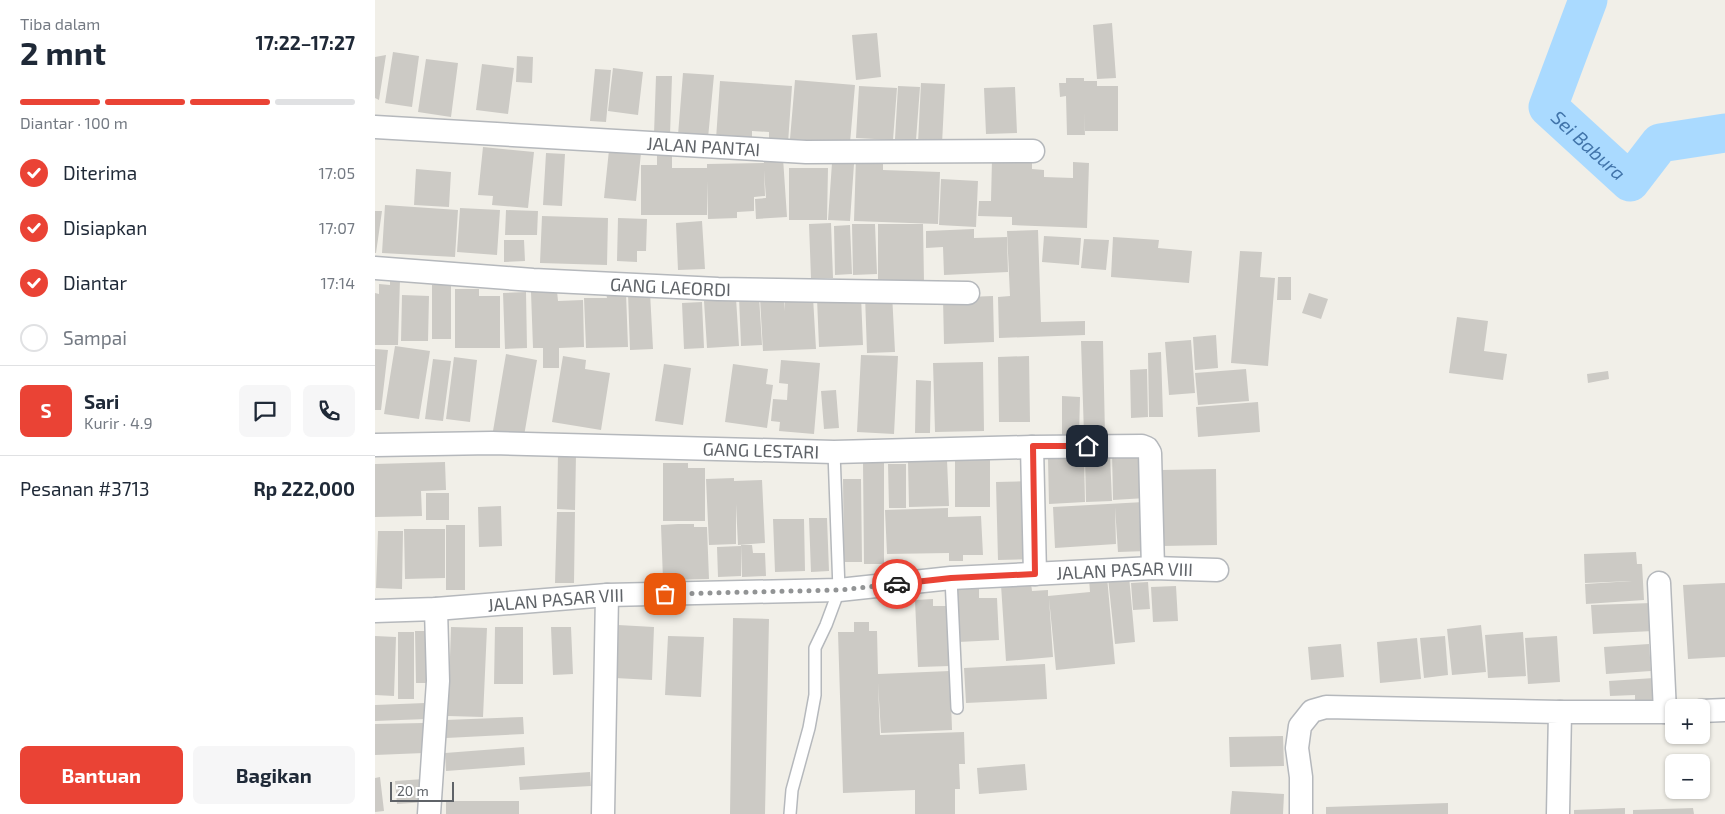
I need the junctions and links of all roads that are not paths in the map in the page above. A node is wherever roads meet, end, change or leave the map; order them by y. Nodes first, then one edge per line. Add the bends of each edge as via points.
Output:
1 (375, 127) edge
2 (1033, 151) dead end
3 (375, 268) edge
4 (968, 293) dead end
5 (375, 445) edge
6 (1033, 446) junction
7 (834, 452) junction
8 (1153, 568) junction
9 (1217, 570) dead end
10 (1035, 574) junction
11 (951, 578) junction
12 (1659, 583) dead end
13 (839, 590) junction
14 (607, 595) junction
15 (437, 609) junction
16 (375, 611) edge
17 (1668, 699) edge
18 (957, 708) dead end
19 (1725, 710) edge
20 (1710, 711) edge
21 (1560, 712) junction
22 (1665, 712) edge
23 (429, 814) edge
24 (603, 814) edge
25 (790, 814) edge
26 (1301, 814) edge
27 (1558, 814) edge

1 - 2 street, JALAN PANTAI via 806,152
3 - 4 street, GANG LAEORDI via 718,290
5 - 7 street, GANG LESTARI via 492,443
6 - 7 street, GANG LESTARI
6 - 8 street, GANG LESTARI via 1147,448 1150,453
6 - 10 street
7 - 13 lane
8 - 9 street, JALAN PASAR VIII
8 - 10 street, JALAN PASAR VIII
10 - 11 street, JALAN PASAR VIII
11 - 13 street, JALAN PASAR VIII
11 - 18 lane
12 - 17 street
13 - 14 street, JALAN PASAR VIII
13 - 25 lane via 815,648 815,695 792,790
14 - 15 street, JALAN PASAR VIII
14 - 24 street
15 - 16 street, JALAN PASAR VIII
15 - 23 street via 437,681
19 - 20 street
21 - 22 street
21 - 26 street via 1326,707 1312,711 1300,726 1297,748
21 - 27 street

